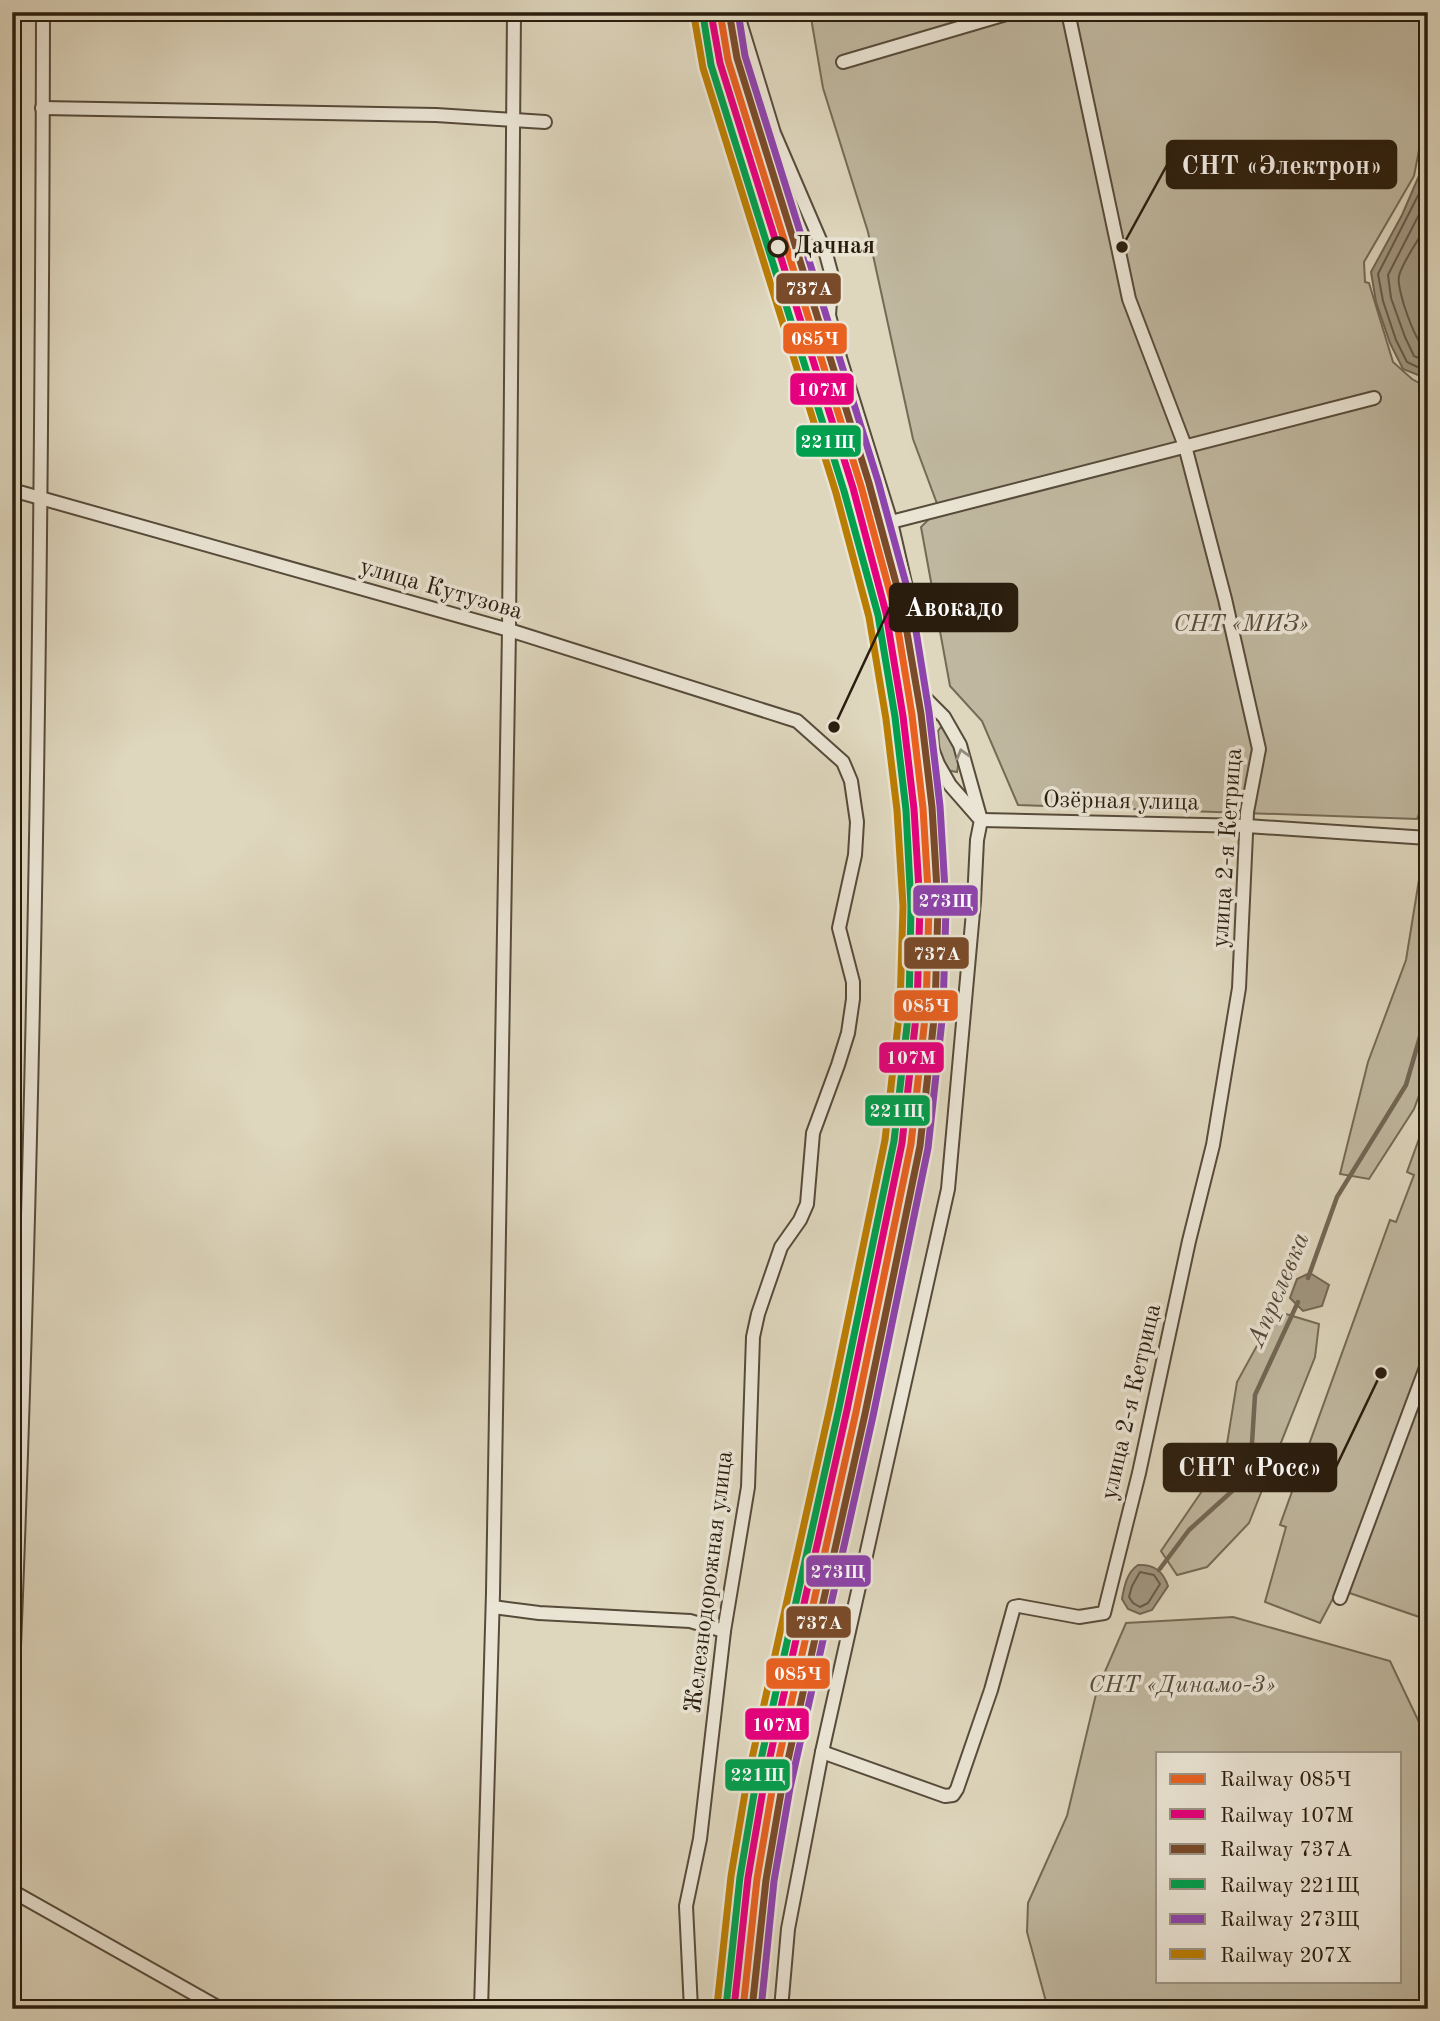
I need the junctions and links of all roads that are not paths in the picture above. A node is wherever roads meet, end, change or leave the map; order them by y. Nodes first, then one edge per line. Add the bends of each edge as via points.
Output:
1 (43, 12) edge
2 (514, 12) edge
3 (737, 12) edge
4 (1013, 12) edge
5 (1068, 12) edge
6 (843, 62) dead end
7 (43, 108) junction
8 (512, 120) junction
9 (545, 122) dead end
10 (1374, 398) dead end
11 (1185, 446) junction
12 (12, 490) edge
13 (42, 498) junction
14 (891, 522) junction
15 (509, 630) junction
16 (922, 695) junction
17 (843, 762) joint
18 (981, 820) junction
19 (1247, 826) junction
20 (1428, 838) edge
21 (1428, 1362) edge
22 (1340, 1598) dead end
23 (493, 1608) junction
24 (724, 1631) junction
25 (12, 1697) edge
26 (822, 1752) junction
27 (12, 1891) edge
28 (221, 2009) edge
29 (481, 2009) edge
30 (691, 2009) edge
31 (781, 2009) edge

1 - 7 street
2 - 8 street
3 - 14 street via 774,133 826,254 832,276 829,315
4 - 6 street
5 - 11 street, улица 2-я Кетрица via 1129,299
7 - 8 street
7 - 13 street
8 - 9 street
8 - 15 street
10 - 11 street
11 - 14 street
11 - 19 street, улица 2-я Кетрица via 1259,749
12 - 13 street, улица Кутузова
13 - 15 street, улица Кутузова
13 - 25 street via 21,1489
14 - 16 street
15 - 17 street, улица Кутузова via 797,721
15 - 23 street
18 -> 16 street via 960,745 944,717
16 - 18 street via 929,741 938,764
17 - 24 street, Железнодорожная улица via 857,822 855,855 839,928 852,975 853,999 848,1033 813,1133 807,1204 781,1247 753,1337 748,1487
18 - 19 street, Озёрная улица
18 - 26 street via 948,1189
19 - 20 street, Озёрная улица
19 - 26 street, улица 2-я Кетрица via 1239,988 1213,1145 1104,1613 1079,1617 1014,1607 991,1690 953,1795
21 - 22 street
23 - 24 street via 690,1621
23 - 29 street
24 - 30 street, Железнодорожная улица via 700,1839 686,1906
26 - 31 street via 788,1929
27 - 28 street

